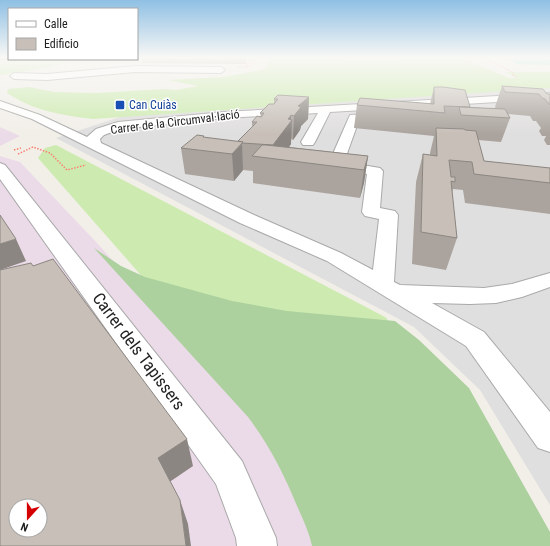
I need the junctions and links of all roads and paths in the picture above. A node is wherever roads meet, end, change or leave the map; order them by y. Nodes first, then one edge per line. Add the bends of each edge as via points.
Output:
1 (550, 96) edge
2 (0, 104) edge
3 (407, 104) junction
4 (326, 109) junction
5 (36, 117) junction
6 (74, 123) dead end
7 (88, 124) dead end
8 (118, 126) junction
9 (308, 142) dead end
10 (94, 145) junction
11 (30, 148) dead end
12 (87, 165) dead end
13 (0, 168) edge
14 (550, 280) edge
15 (389, 287) junction
16 (550, 437) edge
17 (257, 546) edge

1 - 3 street, Carrer de la Circumval·lació
2 - 5 street
3 - 4 street, Carrer de la Circumval·lació
3 - 15 street via 401,113 354,117 335,165 375,170 371,212 389,215
4 - 8 street, Carrer de la Circumval·lació via 224,115
4 - 9 street
5 - 6 street
5 - 10 street
7 - 8 street
8 - 10 street, Carrer de la Circumval·lació via 96,134 93,138
10 - 15 street, Carrer de la Circumval·lació via 247,219 334,257
11 - 12 path via 50,153 67,170
13 - 17 street, Carrer dels Tapissers via 230,473
14 - 15 street via 508,293 464,296 427,295
15 - 16 street, Carrer de la Circumval·lació via 475,339

